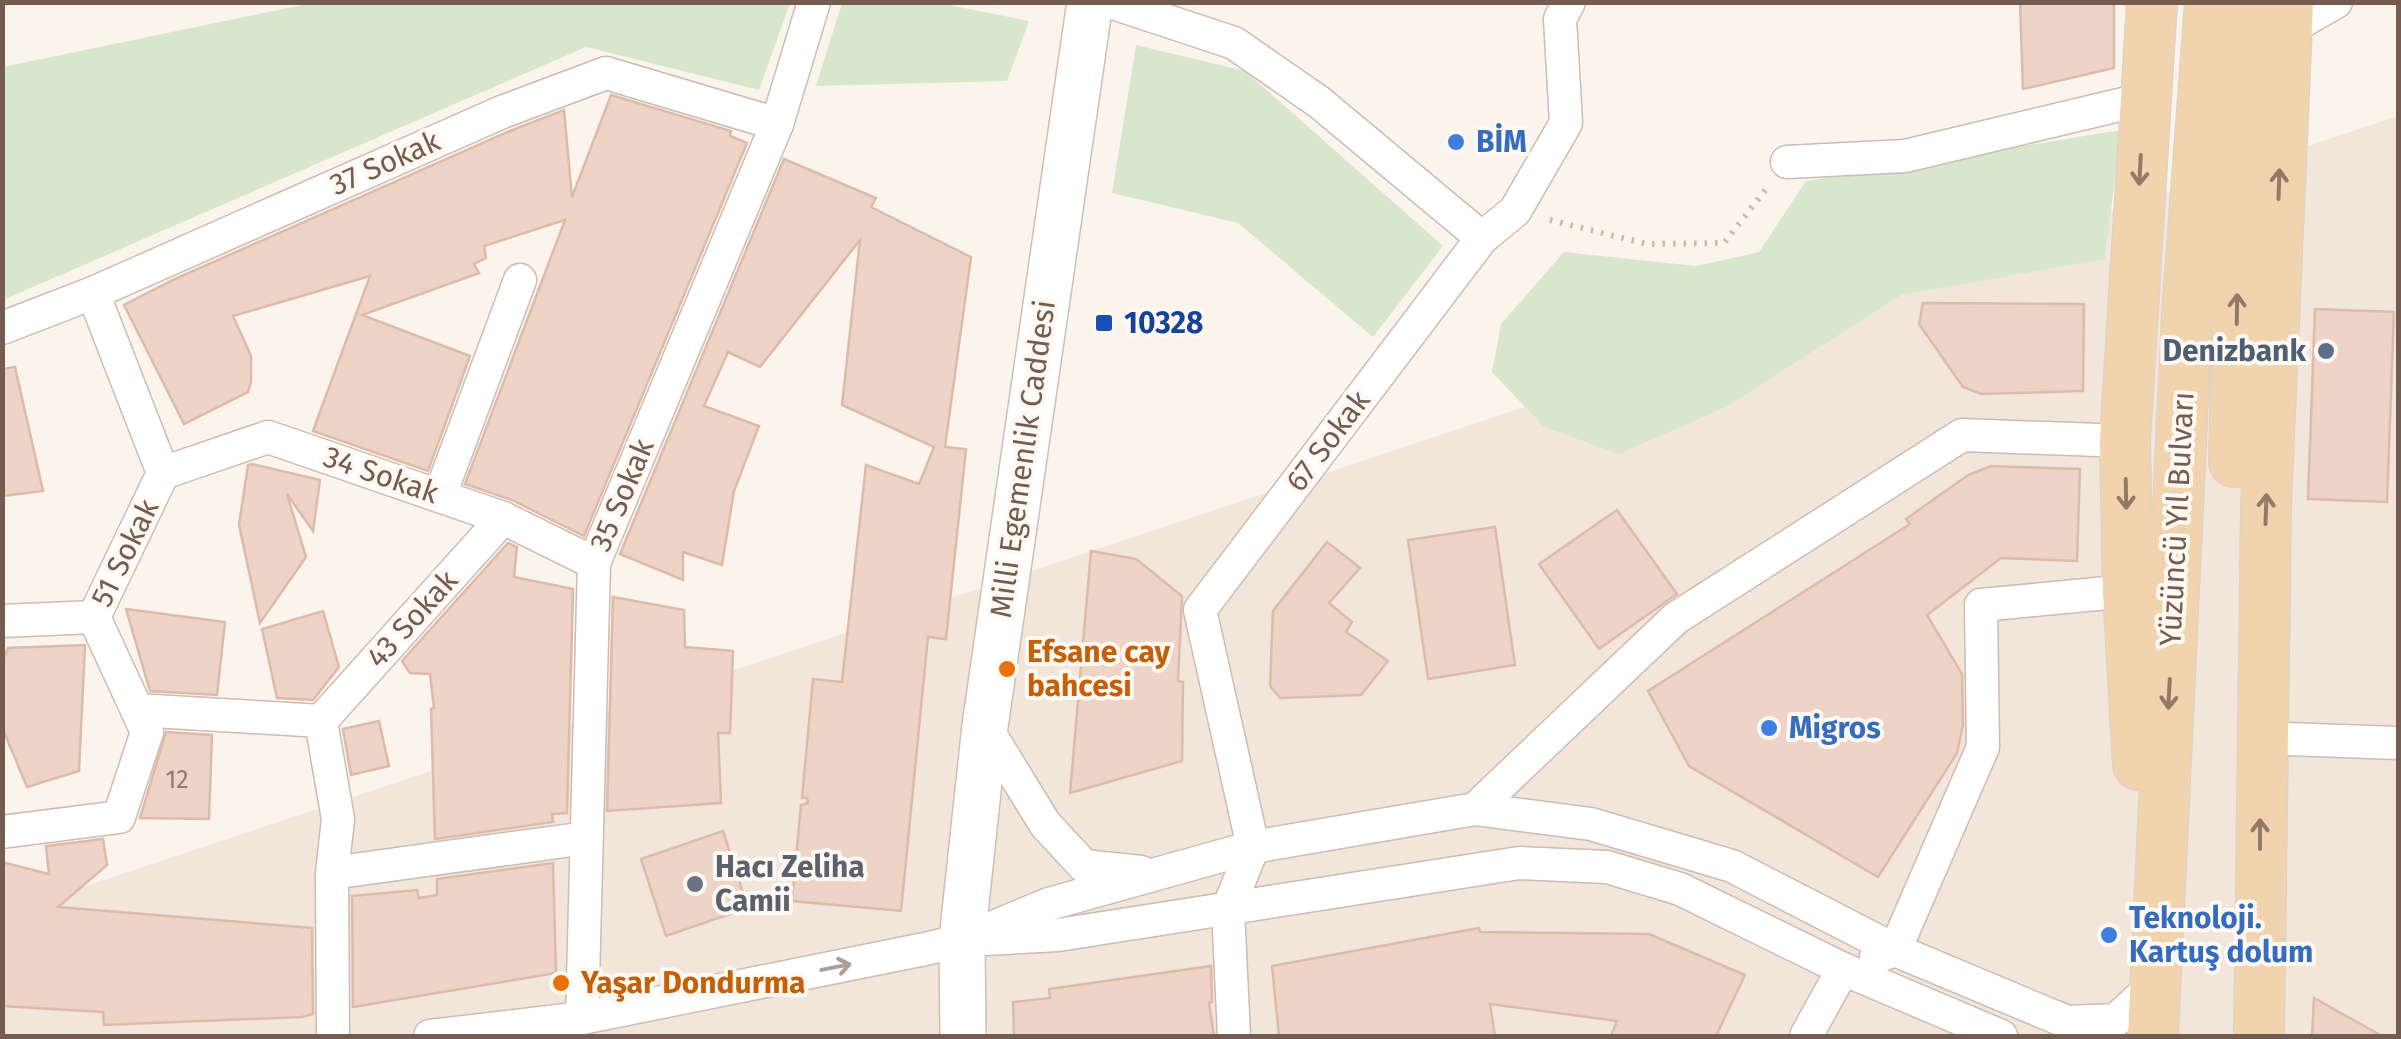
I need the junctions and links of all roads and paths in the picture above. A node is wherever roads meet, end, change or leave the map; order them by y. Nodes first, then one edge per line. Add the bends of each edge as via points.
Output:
1 (814, 2) edge
2 (1090, 2) edge
3 (1110, 2) edge
4 (1569, 2) edge
5 (2152, 2) edge
6 (2210, 2) edge
7 (2336, 2) edge
8 (2274, 12) edge
9 (2144, 99) junction
10 (777, 124) junction
11 (1787, 162) joint
12 (1515, 210) junction
13 (1482, 238) junction
14 (520, 280) dead end
15 (93, 293) junction
16 (2, 328) edge
17 (2125, 441) junction
18 (164, 474) junction
19 (440, 495) junction
20 (503, 518) junction
21 (594, 563) junction
22 (2128, 591) junction
23 (94, 617) junction
24 (2, 621) edge
25 (137, 710) junction
26 (322, 721) junction
27 (985, 726) junction
28 (2261, 738) junction
29 (2398, 743) edge
30 (1475, 809) junction
31 (2, 832) edge
32 (586, 838) junction
33 (1253, 846) junction
34 (332, 873) junction
35 (1155, 874) junction
36 (1228, 909) junction
37 (962, 940) junction
38 (1895, 950) junction
39 (1844, 969) junction
40 (582, 1018) junction
41 (2150, 1020) edge
42 (616, 1023) edge
43 (333, 1036) edge
44 (430, 1036) edge
45 (963, 1036) edge
46 (1234, 1036) edge
47 (1806, 1036) edge
48 (2001, 1036) edge
49 (2231, 1036) edge
50 (2259, 1036) edge

1 - 10 street, 35 Sokak
2 - 27 street, Milli Egemenlik Caddesi
3 - 13 street via 1234,43 1319,102
4 - 12 street, 67 Sokak via 1560,19 1566,123
5 - 9 main road
6 -> 41 main road, Yüzüncü Yıl Bulvarı
7 - 8 street
28 -> 8 main road
49 -> 8 main road, Yüzüncü Yıl Bulvarı via 2226,794 2243,56
9 - 11 street via 1905,156
9 -> 17 main road
10 - 15 street, 37 Sokak via 606,73 502,112
10 - 21 street, 35 Sokak
11 - 12 path via 1724,244 1647,244
12 - 13 street, 67 Sokak
13 - 33 street, 67 Sokak via 1200,610
14 - 19 street
15 - 16 street, 37 Sokak
15 - 18 street, 51 Sokak
17 -> 22 main road
17 - 30 street via 1962,435 1676,618
18 - 19 street, 34 Sokak via 268,437
18 - 23 street, 51 Sokak
19 - 20 street, 34 Sokak
20 - 21 street, 34 Sokak
20 - 26 street, 43 Sokak
21 - 32 street, 35 Sokak
22 - 38 street via 1981,604 1983,747
22 - 41 main road
23 - 24 street, 51 Sokak
23 - 25 street
25 - 26 street
25 - 31 street via 147,732 120,817
26 - 34 street via 338,819
27 - 35 street via 1045,824 1084,866
27 - 37 street, Milli Egemenlik Caddesi
28 - 29 street
50 -> 28 main road
30 - 33 street
30 - 38 street via 1591,824 1732,866
32 - 34 street
32 - 40 street, 35 Sokak
33 - 35 street
33 - 36 street
34 - 43 street
35 - 37 street via 1049,904
36 - 37 street via 1058,935
36 - 39 street via 1519,863 1606,866 1680,889
36 - 46 street
42 -> 37 street
37 - 45 street, Milli Egemenlik Caddesi
38 - 39 street
38 - 41 street via 2067,1022
39 - 47 street
39 - 48 street
40 - 42 street
40 - 44 street

